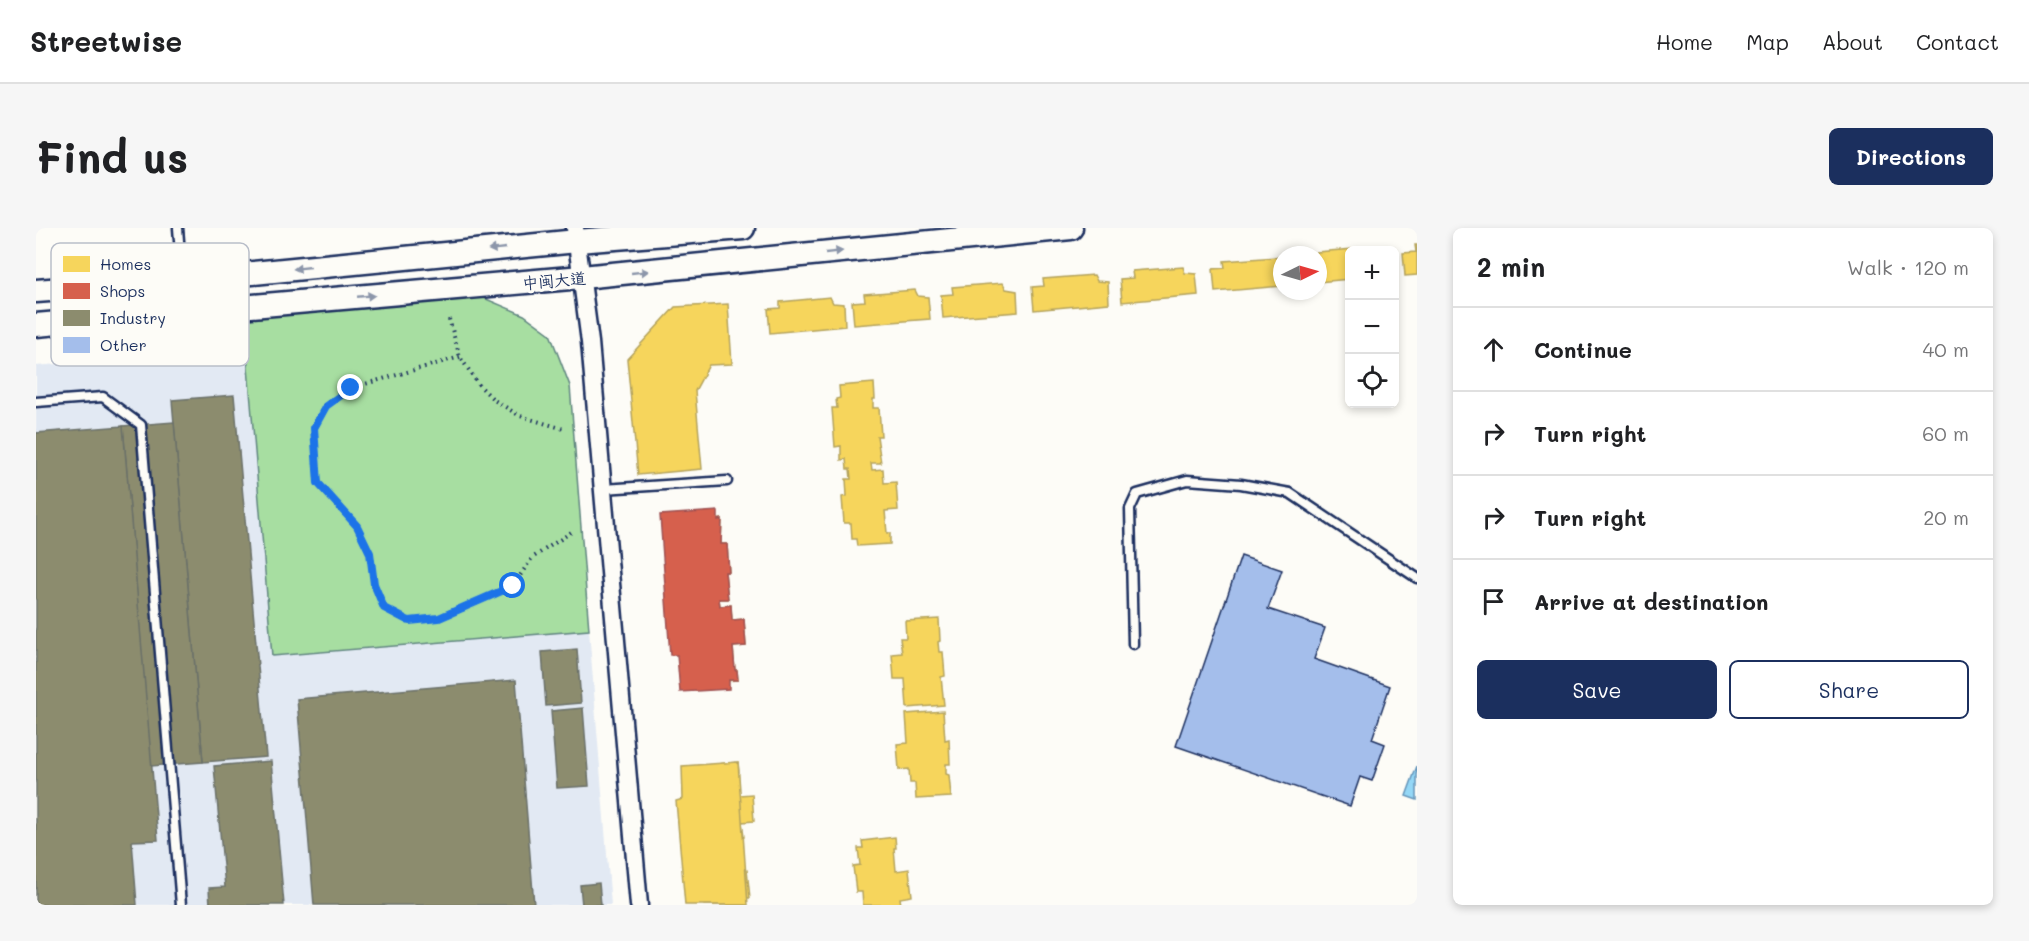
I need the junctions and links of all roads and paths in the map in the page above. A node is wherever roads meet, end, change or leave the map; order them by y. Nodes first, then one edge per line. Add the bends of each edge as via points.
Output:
1 (178, 228) edge
2 (743, 228) edge
3 (1071, 228) edge
4 (576, 234) edge
5 (179, 243) edge
6 (249, 272) edge
7 (582, 278) junction
8 (51, 290) edge
9 (36, 291) edge
10 (249, 307) edge
11 (449, 319) dead end
12 (51, 324) edge
13 (36, 325) edge
14 (460, 357) junction
15 (36, 402) edge
16 (564, 429) dead end
17 (728, 481) dead end
18 (603, 489) junction
19 (573, 531) dead end
20 (1417, 578) edge
21 (1133, 644) dead end
22 (182, 905) edge
23 (639, 905) edge

1 - 5 lane
2 - 4 main road
7 -> 3 main road, 中闽大道
4 -> 6 main road
4 - 7 street
10 -> 7 main road, 中闽大道
7 - 18 street
8 - 9 main road
11 - 14 path
13 -> 12 main road, 中闽大道
14 - 16 path via 494,400 520,416
14 - 19 path via 351,388 326,406 314,428 318,483 357,526 370,553 374,584 384,608 409,621 439,618 513,586 532,558
15 - 22 lane via 103,397 141,424
17 - 18 lane
18 - 23 street
20 - 21 lane via 1290,493 1187,480 1137,494 1130,510

